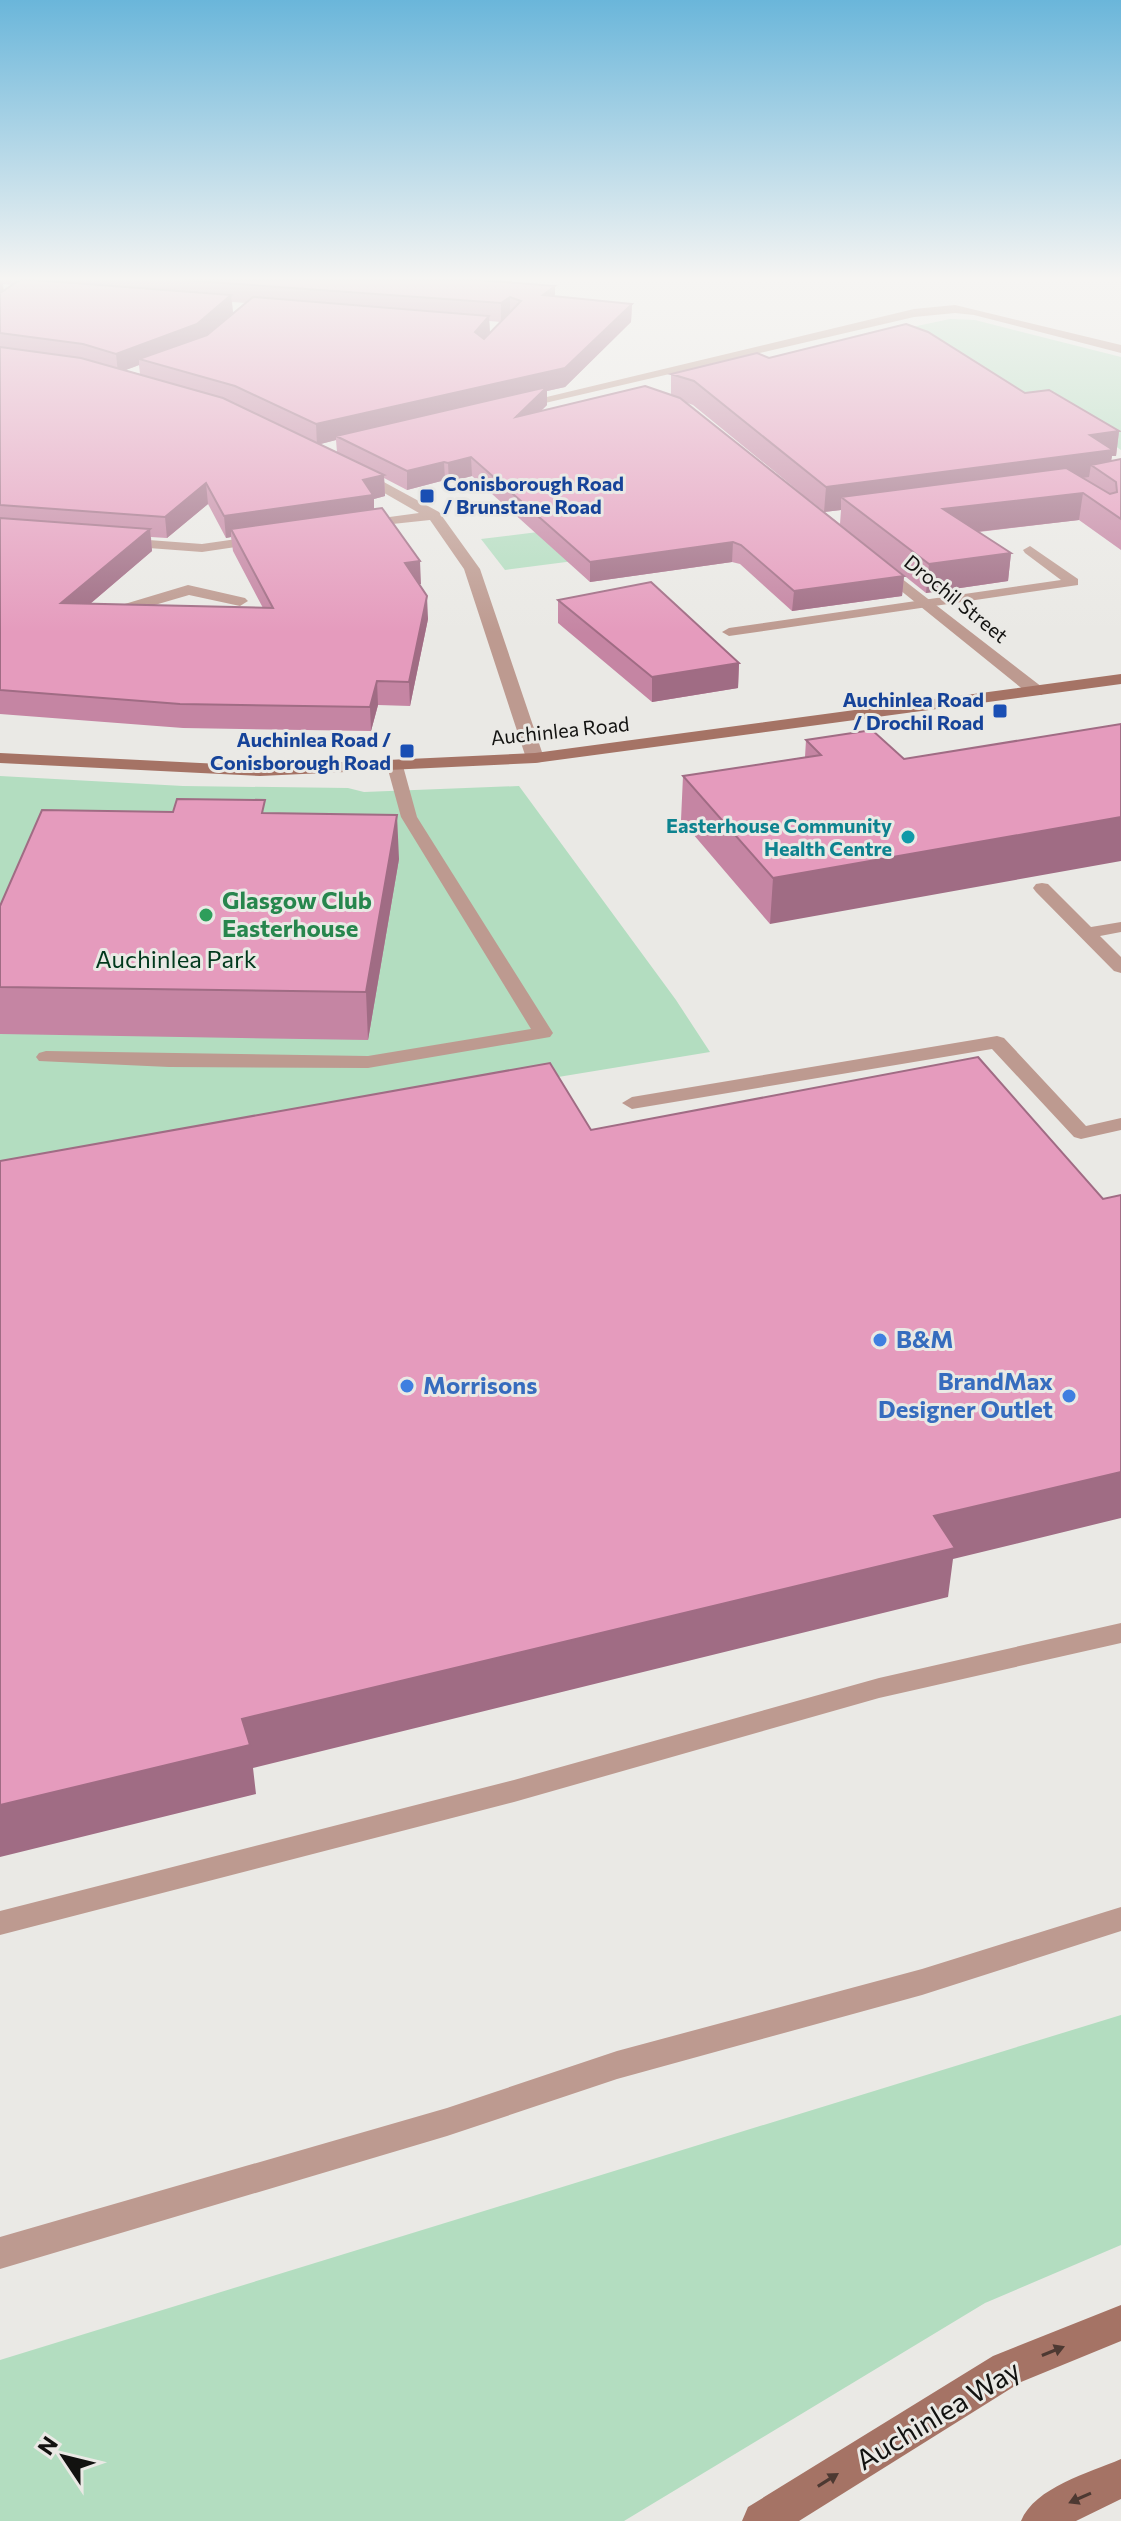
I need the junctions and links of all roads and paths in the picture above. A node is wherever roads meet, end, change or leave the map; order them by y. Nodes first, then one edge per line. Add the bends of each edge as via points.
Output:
1 (550, 398) edge
2 (508, 407) edge
3 (339, 463) edge
4 (434, 515) junction
5 (345, 527) edge
6 (273, 538) edge
7 (109, 541) edge
8 (1030, 550) dead end
9 (863, 554) edge
10 (195, 569) junction
11 (240, 601) dead end
12 (926, 602) junction
13 (124, 609) edge
14 (729, 632) dead end
15 (1121, 679) edge
16 (1036, 691) junction
17 (0, 758) edge
18 (535, 758) junction
19 (395, 766) junction
20 (1042, 888) dead end
21 (1121, 927) edge
22 (1088, 933) junction
23 (1121, 967) edge
24 (46, 1057) dead end
25 (632, 1103) dead end
26 (1121, 1124) edge
27 (1121, 1633) edge
28 (1121, 1919) edge
29 (0, 1923) edge
30 (0, 2253) edge
31 (1121, 2323) edge
32 (1121, 2479) edge
33 (762, 2521) edge
34 (1041, 2521) edge

1 - 2 street
3 - 4 street
4 - 5 street
4 - 18 street via 472,569
6 - 10 street
7 - 10 street
8 - 12 lane via 1073,582
9 - 12 street, Drochil Street
10 - 11 street
10 - 13 street
12 - 14 lane
12 - 16 street, Drochil Street
15 - 16 street, Auchinlea Road
16 - 18 street, Auchinlea Road
17 - 19 street, Auchinlea Road via 260,771
18 - 19 street, Auchinlea Road
19 - 24 lane via 409,817 543,1033 368,1062
20 - 22 lane
21 - 22 lane
22 - 23 lane
25 - 26 lane via 997,1042 1081,1133
27 - 29 lane via 879,1688 514,1791
28 - 30 lane
33 -> 31 street, Auchinlea Way via 1007,2369
32 -> 34 street

